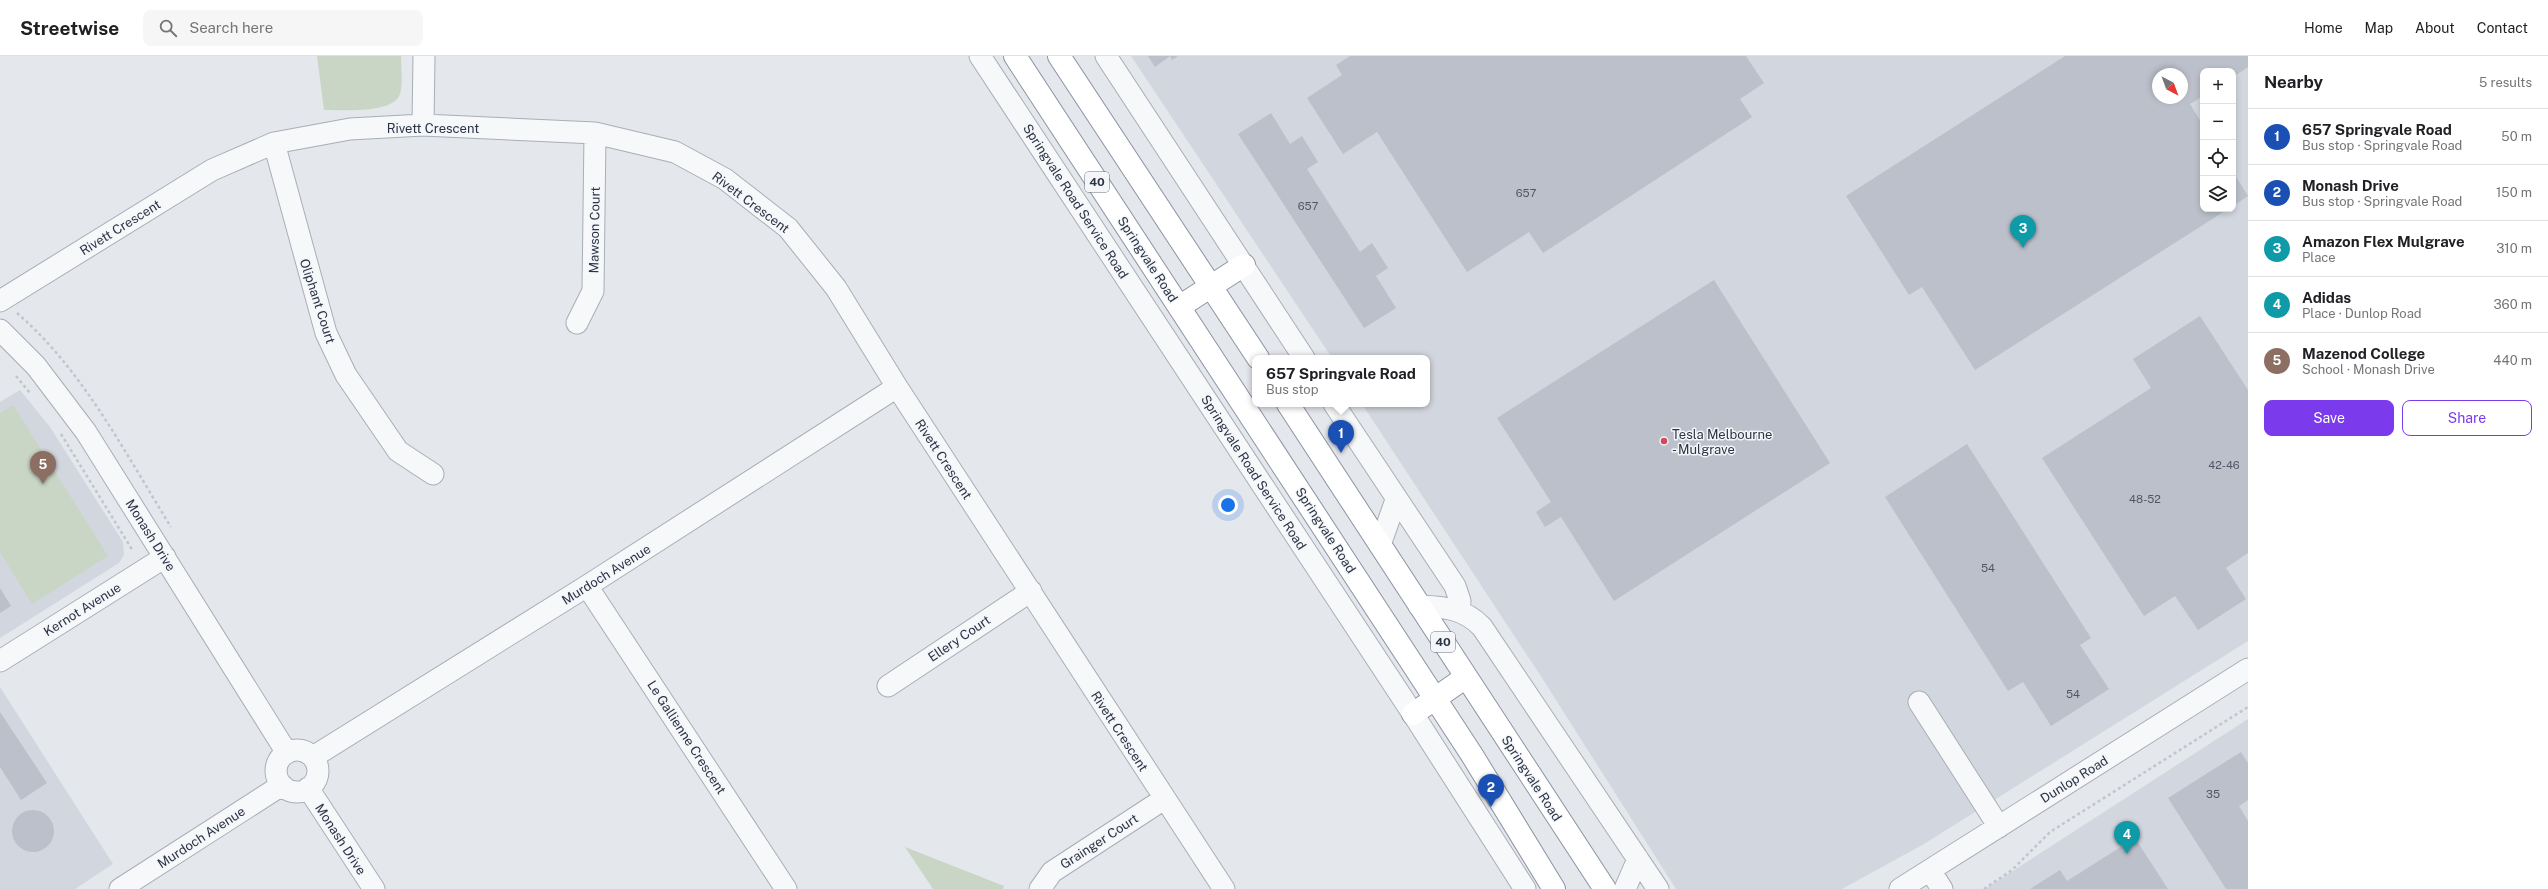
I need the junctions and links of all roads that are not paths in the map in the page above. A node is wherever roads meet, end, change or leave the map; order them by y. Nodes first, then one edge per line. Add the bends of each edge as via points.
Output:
1 (424, 56) edge
2 (980, 56) edge
3 (1015, 56) edge
4 (1059, 56) edge
5 (1106, 56) edge
6 (423, 125) junction
7 (595, 133) junction
8 (274, 143) junction
9 (1093, 175) junction
10 (1069, 190) junction
11 (1244, 265) junction
12 (1211, 286) junction
13 (0, 301) edge
14 (1179, 307) junction
15 (577, 323) dead end
16 (0, 330) edge
17 (1256, 355) edge
18 (1302, 355) edge
19 (897, 387) junction
20 (1290, 407) edge
21 (1336, 407) edge
22 (433, 474) dead end
23 (1396, 500) junction
24 (1380, 545) junction
25 (165, 557) junction
26 (587, 586) junction
27 (1031, 590) junction
28 (1419, 606) junction
29 (1459, 610) junction
30 (0, 661) edge
31 (2248, 669) edge
32 (1466, 677) junction
33 (888, 686) dead end
34 (1436, 698) junction
35 (1919, 702) dead end
36 (1413, 714) junction
37 (287, 753) junction
38 (313, 757) junction
39 (282, 785) junction
40 (308, 788) junction
41 (1164, 799) junction
42 (1999, 827) junction
43 (1638, 859) junction
44 (1930, 870) junction
45 (1908, 887) edge
46 (120, 889) edge
47 (374, 889) edge
48 (786, 889) edge
49 (1040, 889) edge
50 (1224, 889) edge
51 (1525, 889) edge
52 (1554, 889) edge
53 (1605, 889) edge
54 (1625, 889) edge
55 (1658, 889) edge
56 (1942, 889) edge

1 - 6 street
2 - 10 street, Springvale Road Service Road
3 - 9 highway, Springvale Road / 40
4 - 12 highway
5 - 11 street
6 - 7 street, Rivett Crescent
6 - 8 street, Rivett Crescent via 350,129
7 - 15 street, Mawson Court via 593,291
7 - 19 street, Rivett Crescent via 675,152 725,179 788,228 836,288
8 - 13 street, Rivett Crescent via 212,170
8 - 22 street, Oliphant Court via 326,333 346,376 398,451
9 - 10 street
9 - 14 highway, Springvale Road / 40
10 - 36 street, Springvale Road Service Road
11 - 12 highway
11 - 18 street
12 - 14 highway
12 - 17 highway
14 - 34 highway, Springvale Road / 40
16 - 25 street, Monash Drive via 63,398
19 - 26 street, Murdoch Avenue
19 - 27 street, Rivett Crescent
20 - 24 highway, Springvale Road / 40
21 - 23 street
23 - 24 street
23 - 29 street via 1454,586 1460,601
24 - 28 highway, Springvale Road / 40
25 - 30 street, Kernot Avenue
25 - 37 street, Monash Drive
26 - 38 street, Murdoch Avenue
26 - 48 street, Le Gallienne Crescent
27 - 33 street, Ellery Court
27 - 41 street, Rivett Crescent
28 - 29 street
28 - 32 highway, Springvale Road / 40
29 - 43 street via 1482,627
31 - 42 street, Dunlop Road
32 - 34 highway
32 - 53 highway, Springvale Road / 40
34 - 36 highway
34 - 52 highway, Springvale Road / 40
35 - 42 street
36 - 51 street, Springvale Road Service Road
37 - 38 street via 301,750
37 - 39 street via 277,765 276,772
38 - 40 street via 318,769 317,776
39 - 40 street via 294,791
39 - 46 street, Murdoch Avenue
40 - 47 street, Monash Drive
41 - 49 street, Grainger Court via 1052,872
41 - 50 street, Rivett Crescent
42 - 44 street, Dunlop Road
43 - 54 street
43 - 55 street
44 - 45 street, Dunlop Road
44 - 56 street

